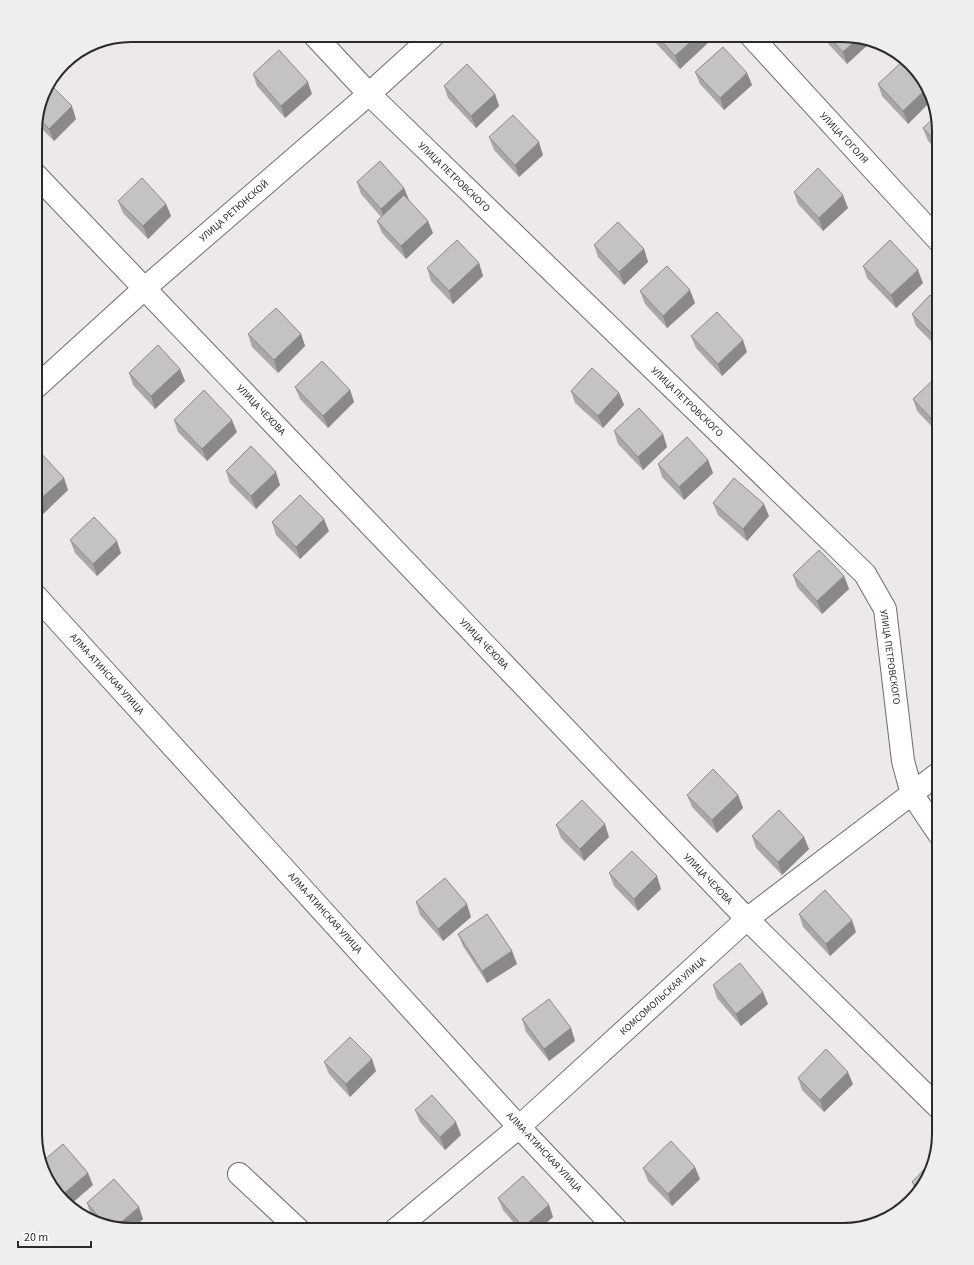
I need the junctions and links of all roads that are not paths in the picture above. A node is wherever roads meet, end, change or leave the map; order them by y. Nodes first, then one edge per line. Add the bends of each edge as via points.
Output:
1 (321, 42) edge
2 (426, 42) edge
3 (756, 42) edge
4 (369, 94) junction
5 (42, 181) edge
6 (932, 233) edge
7 (145, 288) junction
8 (42, 382) edge
9 (42, 603) edge
10 (932, 778) edge
11 (912, 794) junction
12 (932, 824) edge
13 (747, 919) junction
14 (932, 1101) edge
15 (519, 1127) junction
16 (239, 1174) dead end
17 (292, 1223) edge
18 (403, 1223) edge
19 (610, 1223) edge

1 - 4 street, УЛИЦА ПЕТРОВСКОГО
2 - 4 street, УЛИЦА РЕТЮНСКОЙ
3 - 6 street, УЛИЦА ГОГОЛЯ
4 - 7 street, УЛИЦА РЕТЮНСКОЙ
4 - 11 street, УЛИЦА ПЕТРОВСКОГО via 865,574 885,609 903,760
5 - 7 street, УЛИЦА ЧЕХОВА
7 - 8 street, УЛИЦА РЕТЮНСКОЙ
7 - 13 street, УЛИЦА ЧЕХОВА
9 - 15 street, АЛМА-АТИНСКАЯ УЛИЦА
10 - 11 street, КОМСОМОЛЬСКАЯ УЛИЦА
11 - 12 street, УЛИЦА ПЕТРОВСКОГО
11 - 13 street, КОМСОМОЛЬСКАЯ УЛИЦА
13 - 14 street, УЛИЦА ЧЕХОВА
13 - 15 street, КОМСОМОЛЬСКАЯ УЛИЦА
15 - 18 street, КОМСОМОЛЬСКАЯ УЛИЦА
15 - 19 street, АЛМА-АТИНСКАЯ УЛИЦА
16 - 17 street

